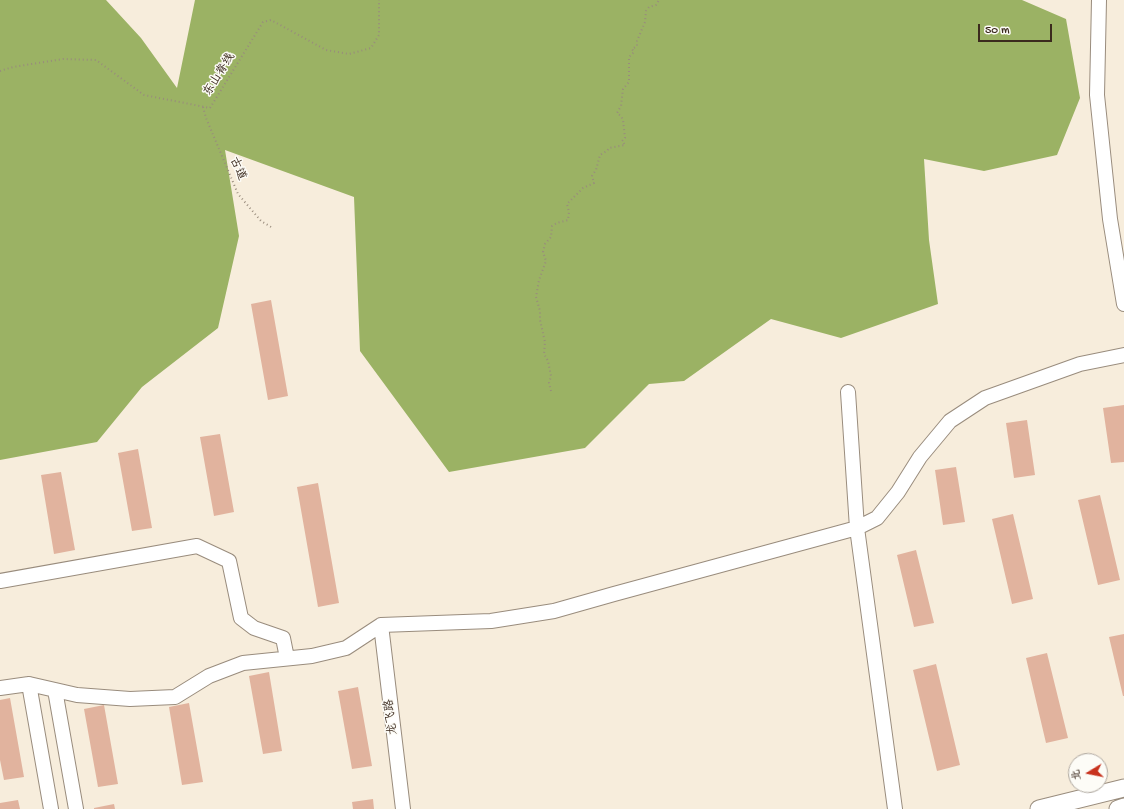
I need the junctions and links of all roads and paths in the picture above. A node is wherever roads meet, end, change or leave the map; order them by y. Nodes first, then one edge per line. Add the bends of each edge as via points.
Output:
1 (379, 0) edge
2 (658, 0) edge
3 (1099, 0) edge
4 (0, 71) edge
5 (203, 107) junction
6 (271, 227) dead end
7 (1124, 304) edge
8 (1124, 354) edge
9 (551, 390) dead end
10 (848, 392) dead end
11 (857, 528) junction
12 (0, 581) edge
13 (381, 625) junction
14 (287, 658) junction
15 (29, 684) junction
16 (0, 688) edge
17 (55, 690) junction
18 (1124, 788) edge
19 (1124, 807) edge
20 (51, 809) edge
21 (76, 809) edge
22 (403, 809) edge
23 (895, 809) edge
24 (1038, 809) edge
25 (1118, 809) edge

1 - 5 path, 东山脊线 via 379,35 371,48 349,54 326,50 271,20 263,22 210,108
2 - 9 path via 656,5 646,11 637,46 632,49 634,52 630,57 629,82 623,89 621,106 617,113 623,120 625,138 622,141 625,145 609,148 600,155 592,176 594,183 583,188 567,204 568,220 552,226 551,237 545,244 543,252 546,261 536,297 545,342 544,354 552,376 549,384
3 - 7 street via 1097,95 1110,219
4 - 5 path, 东山脊线 via 63,59 96,60 144,95
5 - 6 path, 古道 via 238,194 261,221
8 - 11 street via 1080,364 985,398 950,421 920,457 898,492 877,518
10 - 11 street
11 - 13 street via 554,611 491,621
11 - 23 street
12 - 14 street via 197,546 229,561 241,618 254,628 283,638
13 - 14 street via 346,648 312,656
13 - 22 street, 龙飞路
14 - 17 street via 243,663 209,676 175,697 130,699 77,695
15 - 16 street
15 - 17 street
15 - 20 street
17 - 21 street
18 - 24 main road
19 - 25 main road

